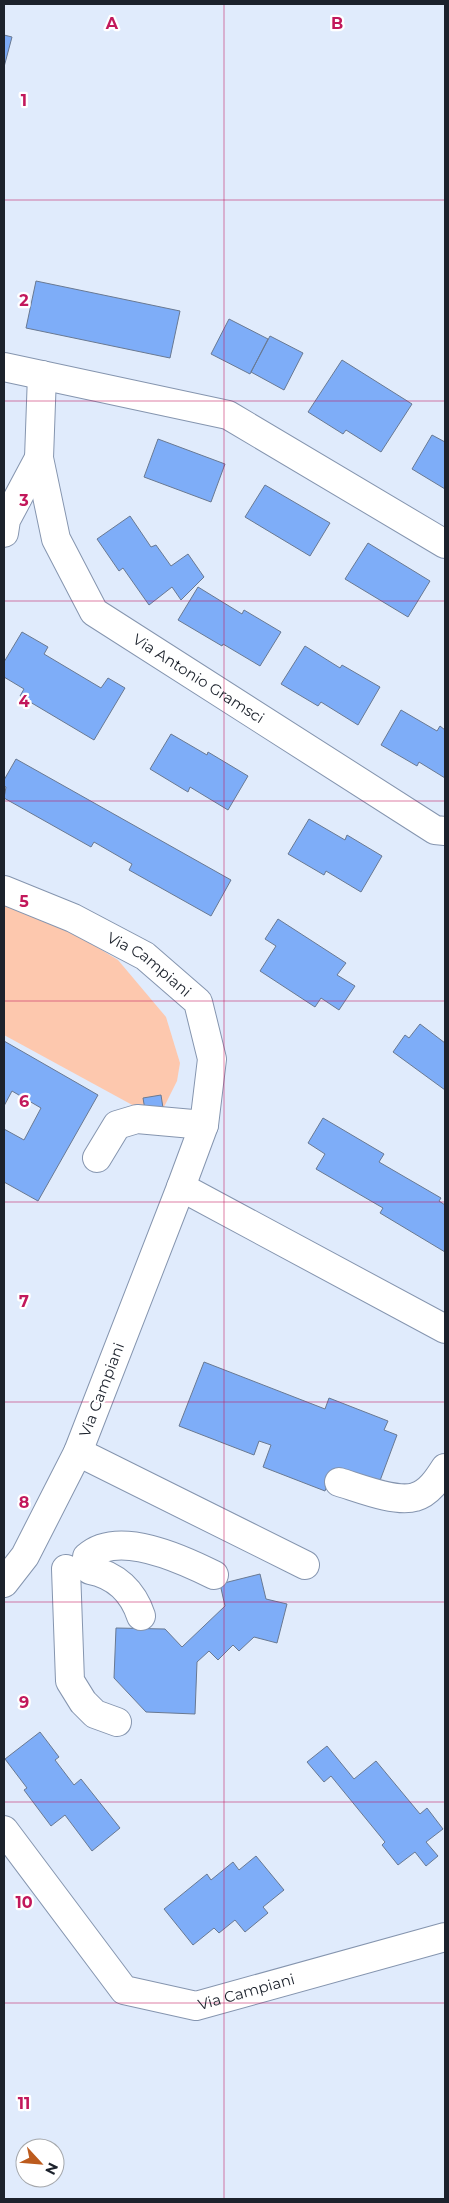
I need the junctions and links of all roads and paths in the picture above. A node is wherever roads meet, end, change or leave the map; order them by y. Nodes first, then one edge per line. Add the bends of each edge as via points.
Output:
1 (4, 367) edge
2 (42, 375) junction
3 (39, 458) junction
4 (4, 533) edge
5 (445, 544) edge
6 (445, 831) edge
7 (4, 890) edge
8 (204, 1125) junction
9 (97, 1158) dead end
10 (181, 1187) junction
11 (445, 1328) edge
12 (78, 1452) junction
13 (445, 1468) edge
14 (339, 1482) dead end
15 (25, 1556) junction
16 (305, 1565) dead end
17 (80, 1566) junction
18 (214, 1575) dead end
19 (4, 1583) edge
20 (141, 1616) dead end
21 (117, 1722) dead end
22 (4, 1830) edge
23 (445, 1937) edge

1 - 2 street
2 - 3 street, Via Antonio Gramsci
2 - 5 street via 228,415
3 - 4 street, Via Antonio Gramsci via 6,520
3 - 6 street, Via Antonio Gramsci via 56,539 94,612 435,830
7 - 8 street, Via Campiani via 73,918 145,956 198,1002 212,1060
8 - 9 street via 137,1119 117,1125
8 - 10 street, Via Campiani
10 - 11 street
10 - 12 street, Via Campiani
12 - 15 street, Via Campiani
12 - 16 street
13 - 14 street via 435,1484 416,1497 401,1498
15 - 17 street via 52,1568
15 - 19 street, Via Campiani
17 - 18 street via 96,1549 121,1545 179,1558
17 - 20 street via 115,1580 133,1595
17 - 21 street via 70,1681 95,1714
22 - 23 street, Via Campiani via 124,1990 196,2006

